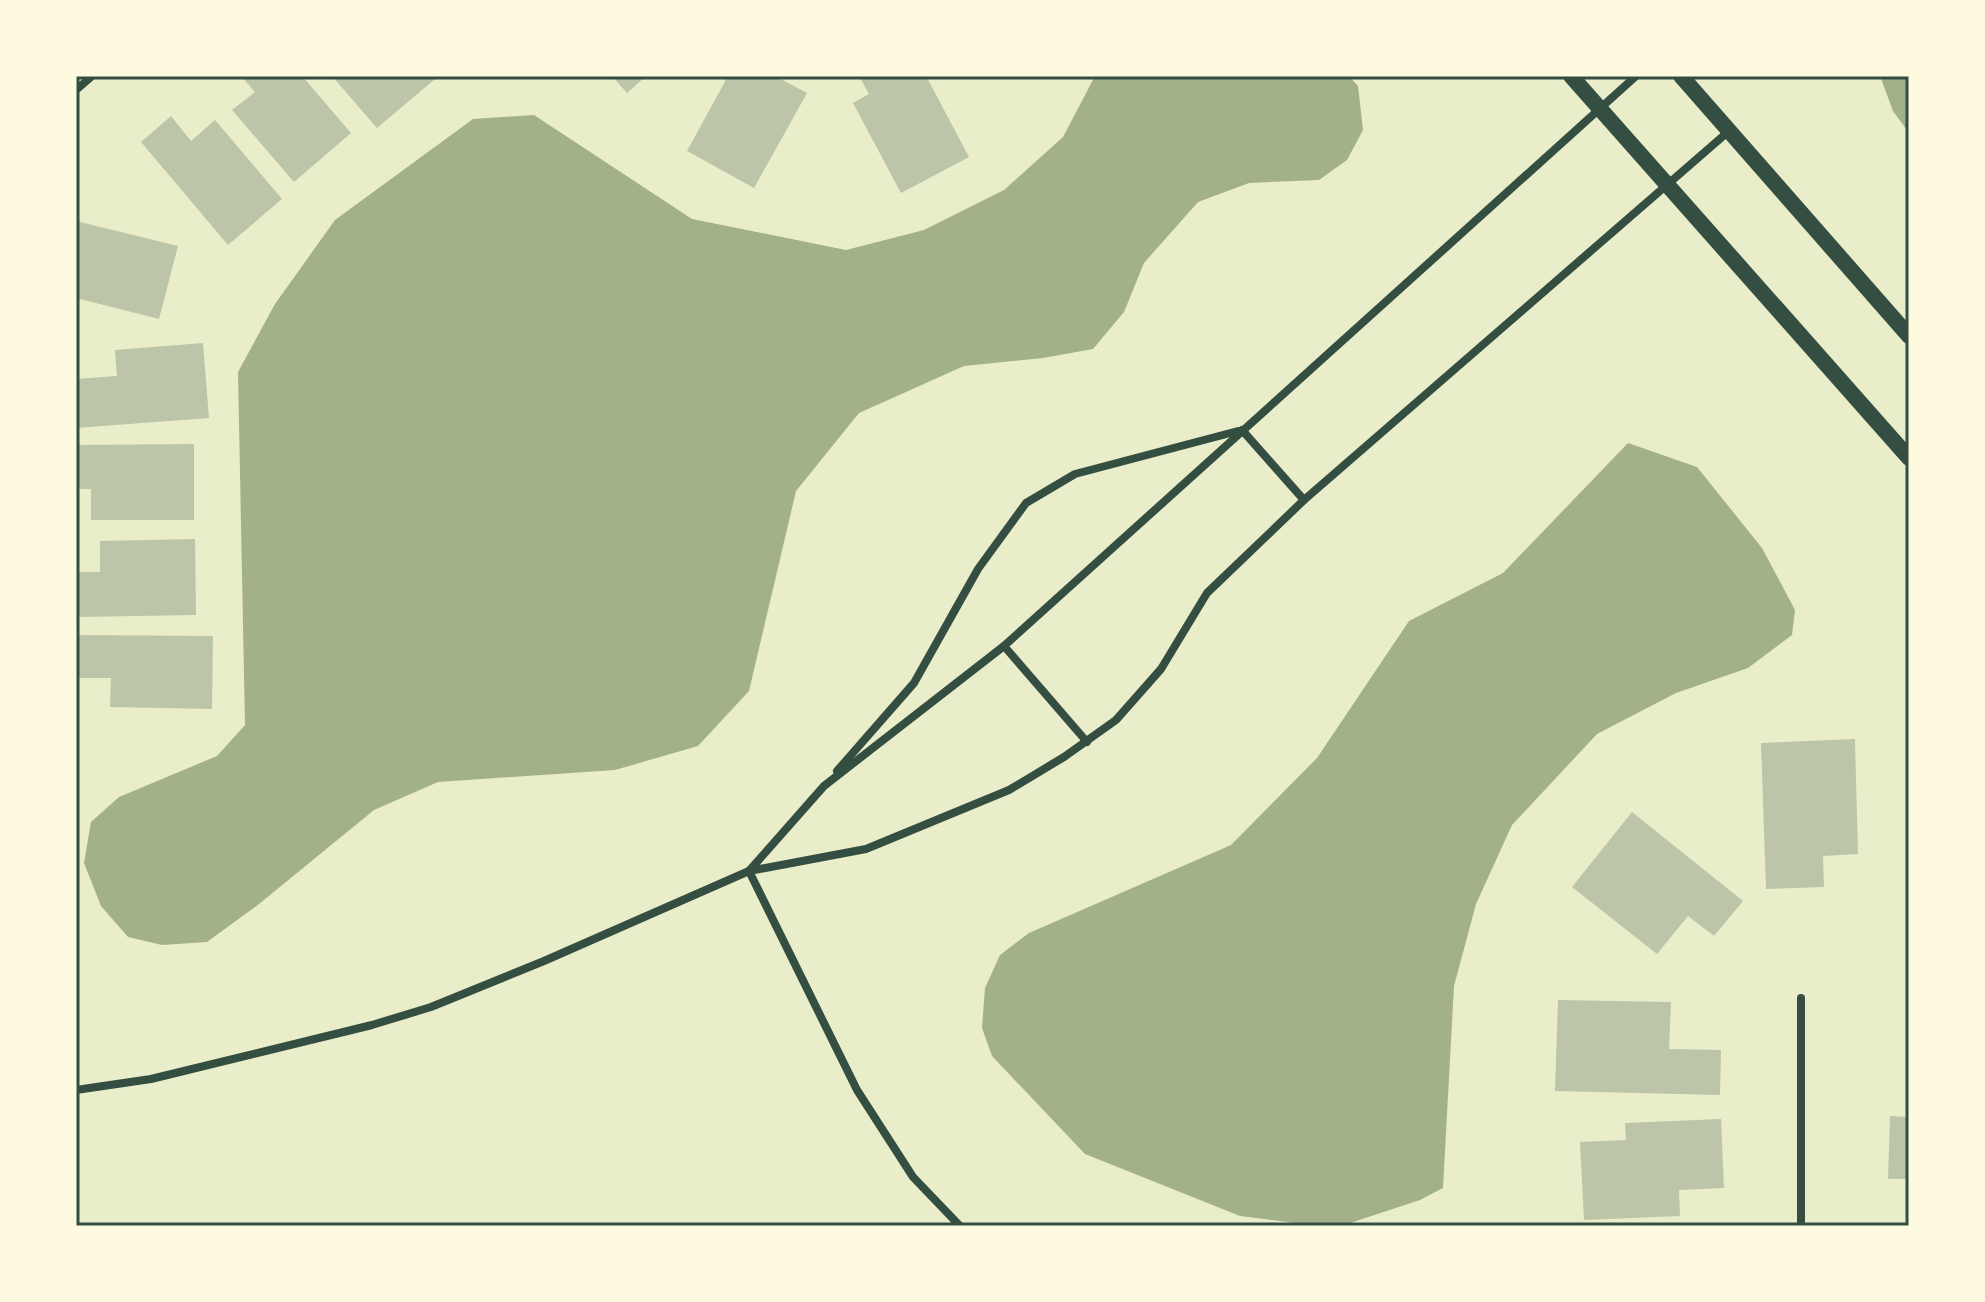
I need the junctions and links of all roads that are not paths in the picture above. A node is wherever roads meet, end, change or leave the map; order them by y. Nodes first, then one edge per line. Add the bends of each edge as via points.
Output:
1 (92, 76) edge
2 (1571, 76) edge
3 (1636, 76) edge
4 (1681, 76) edge
5 (76, 90) edge
6 (1599, 108) junction
7 (1729, 131) junction
8 (1667, 185) junction
9 (1909, 336) edge
10 (1242, 430) junction
11 (1909, 458) edge
12 (1304, 500) junction
13 (1004, 646) junction
14 (1087, 742) junction
15 (824, 786) junction
16 (749, 871) junction
17 (1801, 998) dead end
18 (76, 1090) edge
19 (960, 1226) edge
20 (1801, 1226) edge

1 - 5 street
2 - 6 main road
3 - 6 street
4 - 7 main road
6 - 8 main road
6 - 10 street
7 - 8 street
7 - 9 main road
8 - 11 main road
8 - 12 street
10 - 12 street
10 - 13 street
10 - 15 street via 1075,474 1026,503 978,569 914,683
12 - 14 street via 1207,593 1161,669 1116,720
13 - 14 street
13 - 15 street
14 - 16 street via 1009,790 866,849
15 - 16 street
16 - 18 street via 431,1007 151,1079
16 - 19 street via 857,1090 913,1177
17 - 20 street

